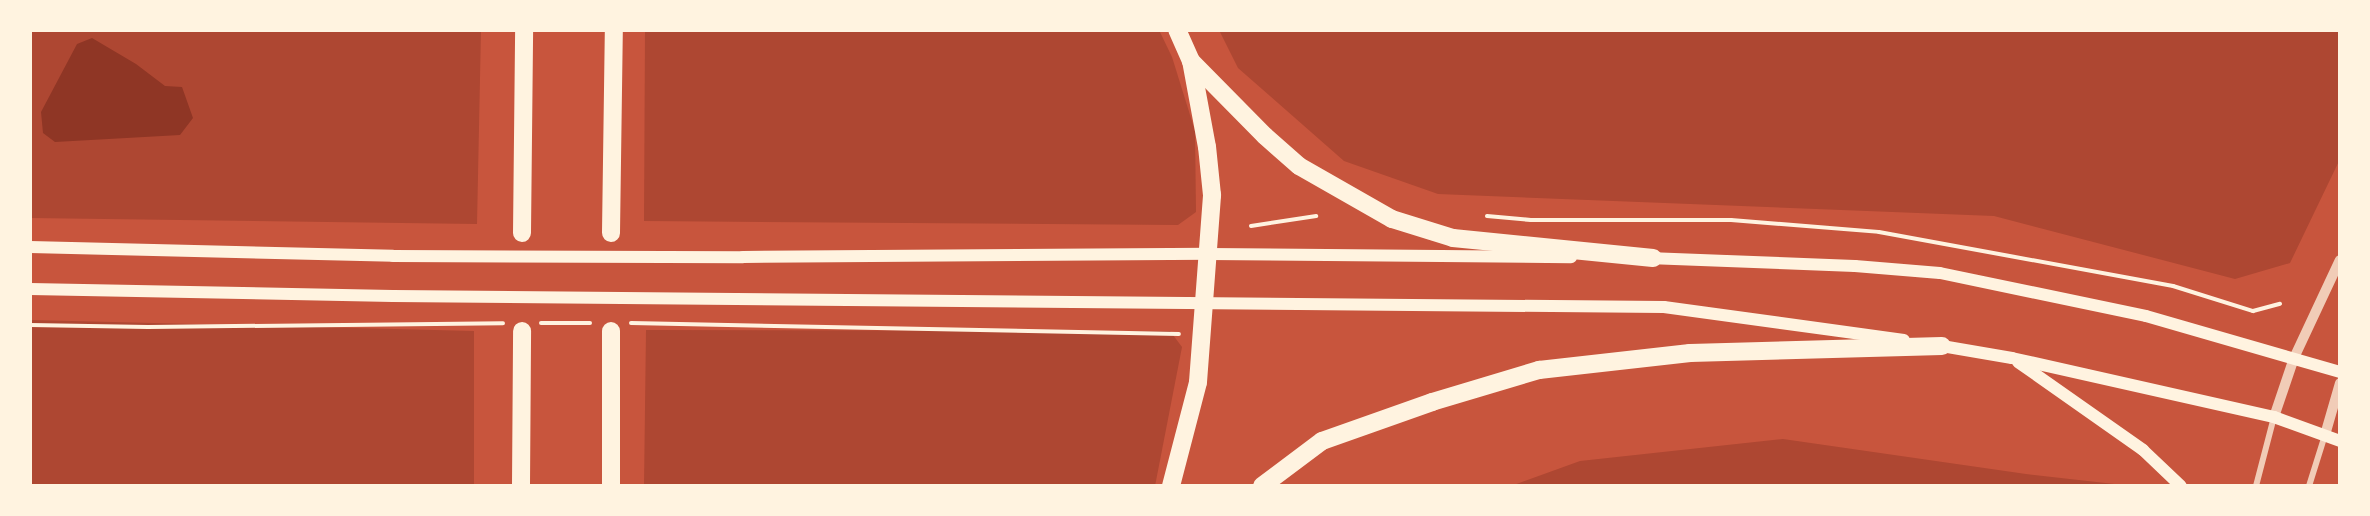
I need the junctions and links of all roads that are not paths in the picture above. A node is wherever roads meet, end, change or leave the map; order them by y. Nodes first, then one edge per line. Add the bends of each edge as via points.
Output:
1 (524, 30) edge
2 (614, 30) edge
3 (1176, 30) edge
4 (1191, 61) junction
5 (522, 233) dead end
6 (611, 233) dead end
7 (30, 247) edge
8 (1209, 254) junction
9 (1653, 258) junction
10 (2340, 260) edge
11 (30, 289) edge
12 (1205, 305) junction
13 (521, 325) road end
14 (613, 326) road end
15 (1942, 346) junction
16 (2012, 358) junction
17 (2294, 358) junction
18 (2340, 372) edge
19 (2340, 383) edge
20 (2274, 417) junction
21 (2325, 435) junction
22 (2340, 441) edge
23 (521, 486) edge
24 (611, 486) edge
25 (1171, 486) edge
26 (1262, 486) edge
27 (2181, 486) edge
28 (2256, 486) edge
29 (2309, 486) edge

1 - 5 highway
2 - 6 highway
3 - 4 highway
4 - 8 highway via 1212,195
4 - 9 highway via 1299,166 1392,219 1453,238
7 - 8 main road via 393,256
8 - 9 main road
8 - 12 highway
9 - 17 main road via 1940,273 2146,316
10 - 17 street
11 - 12 main road
12 - 15 main road via 1664,307
12 - 25 highway via 1198,382
13 - 23 highway
14 - 24 highway
15 - 16 main road
15 - 26 highway via 1690,353 1539,370 1432,402 1323,441
16 - 20 main road
16 - 27 main road via 2143,450
17 - 18 main road
17 - 20 street
19 - 21 street
20 - 21 main road
20 - 28 street
21 - 22 main road
21 - 29 street

